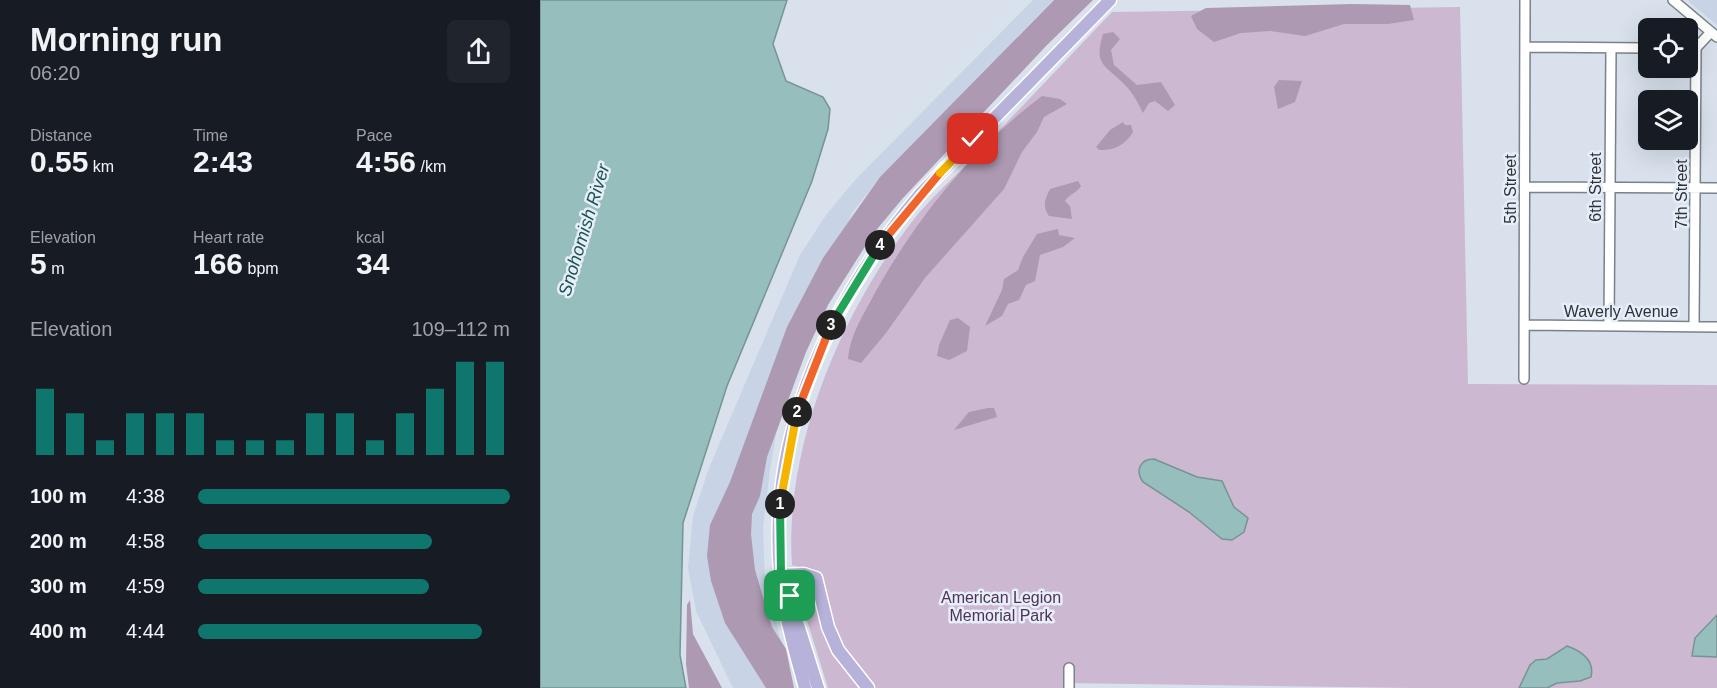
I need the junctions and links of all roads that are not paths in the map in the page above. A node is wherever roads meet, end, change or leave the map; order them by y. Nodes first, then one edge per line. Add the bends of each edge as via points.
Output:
1 (1525, 0) edge
2 (1673, 0) edge
3 (1108, 2) edge
4 (1714, 34) edge
5 (1698, 44) edge
6 (1526, 47) junction
7 (1611, 48) junction
8 (1638, 48) edge
9 (1693, 78) edge
10 (1526, 187) junction
11 (1610, 187) junction
12 (1696, 187) junction
13 (1717, 188) edge
14 (1524, 325) junction
15 (1610, 326) junction
16 (1695, 326) junction
17 (1717, 327) edge
18 (1524, 379) dead end
19 (781, 575) junction
20 (1069, 668) dead end
21 (805, 688) edge
22 (818, 688) edge
23 (868, 688) edge
24 (1069, 688) edge

1 - 6 street, 5th Street
2 - 4 street
3 - 19 main road via 920,194 869,259 842,303 823,341 793,425 778,518
4 - 5 street, 7th Street
6 - 7 street
6 - 10 street, 5th Street
7 - 8 street
7 - 11 street, 6th Street
9 - 12 street, 7th Street
10 - 11 street
10 - 14 street, 5th Street
11 - 12 street
11 - 15 street, 6th Street
12 - 13 street
12 - 16 street, 7th Street
14 - 15 street, Waverly Avenue
14 - 18 street, 5th Street
15 - 16 street, Waverly Avenue
16 - 17 street, Waverly Avenue
19 - 21 main road
19 - 22 main road
19 - 23 main road via 816,578 838,650
20 - 24 street

